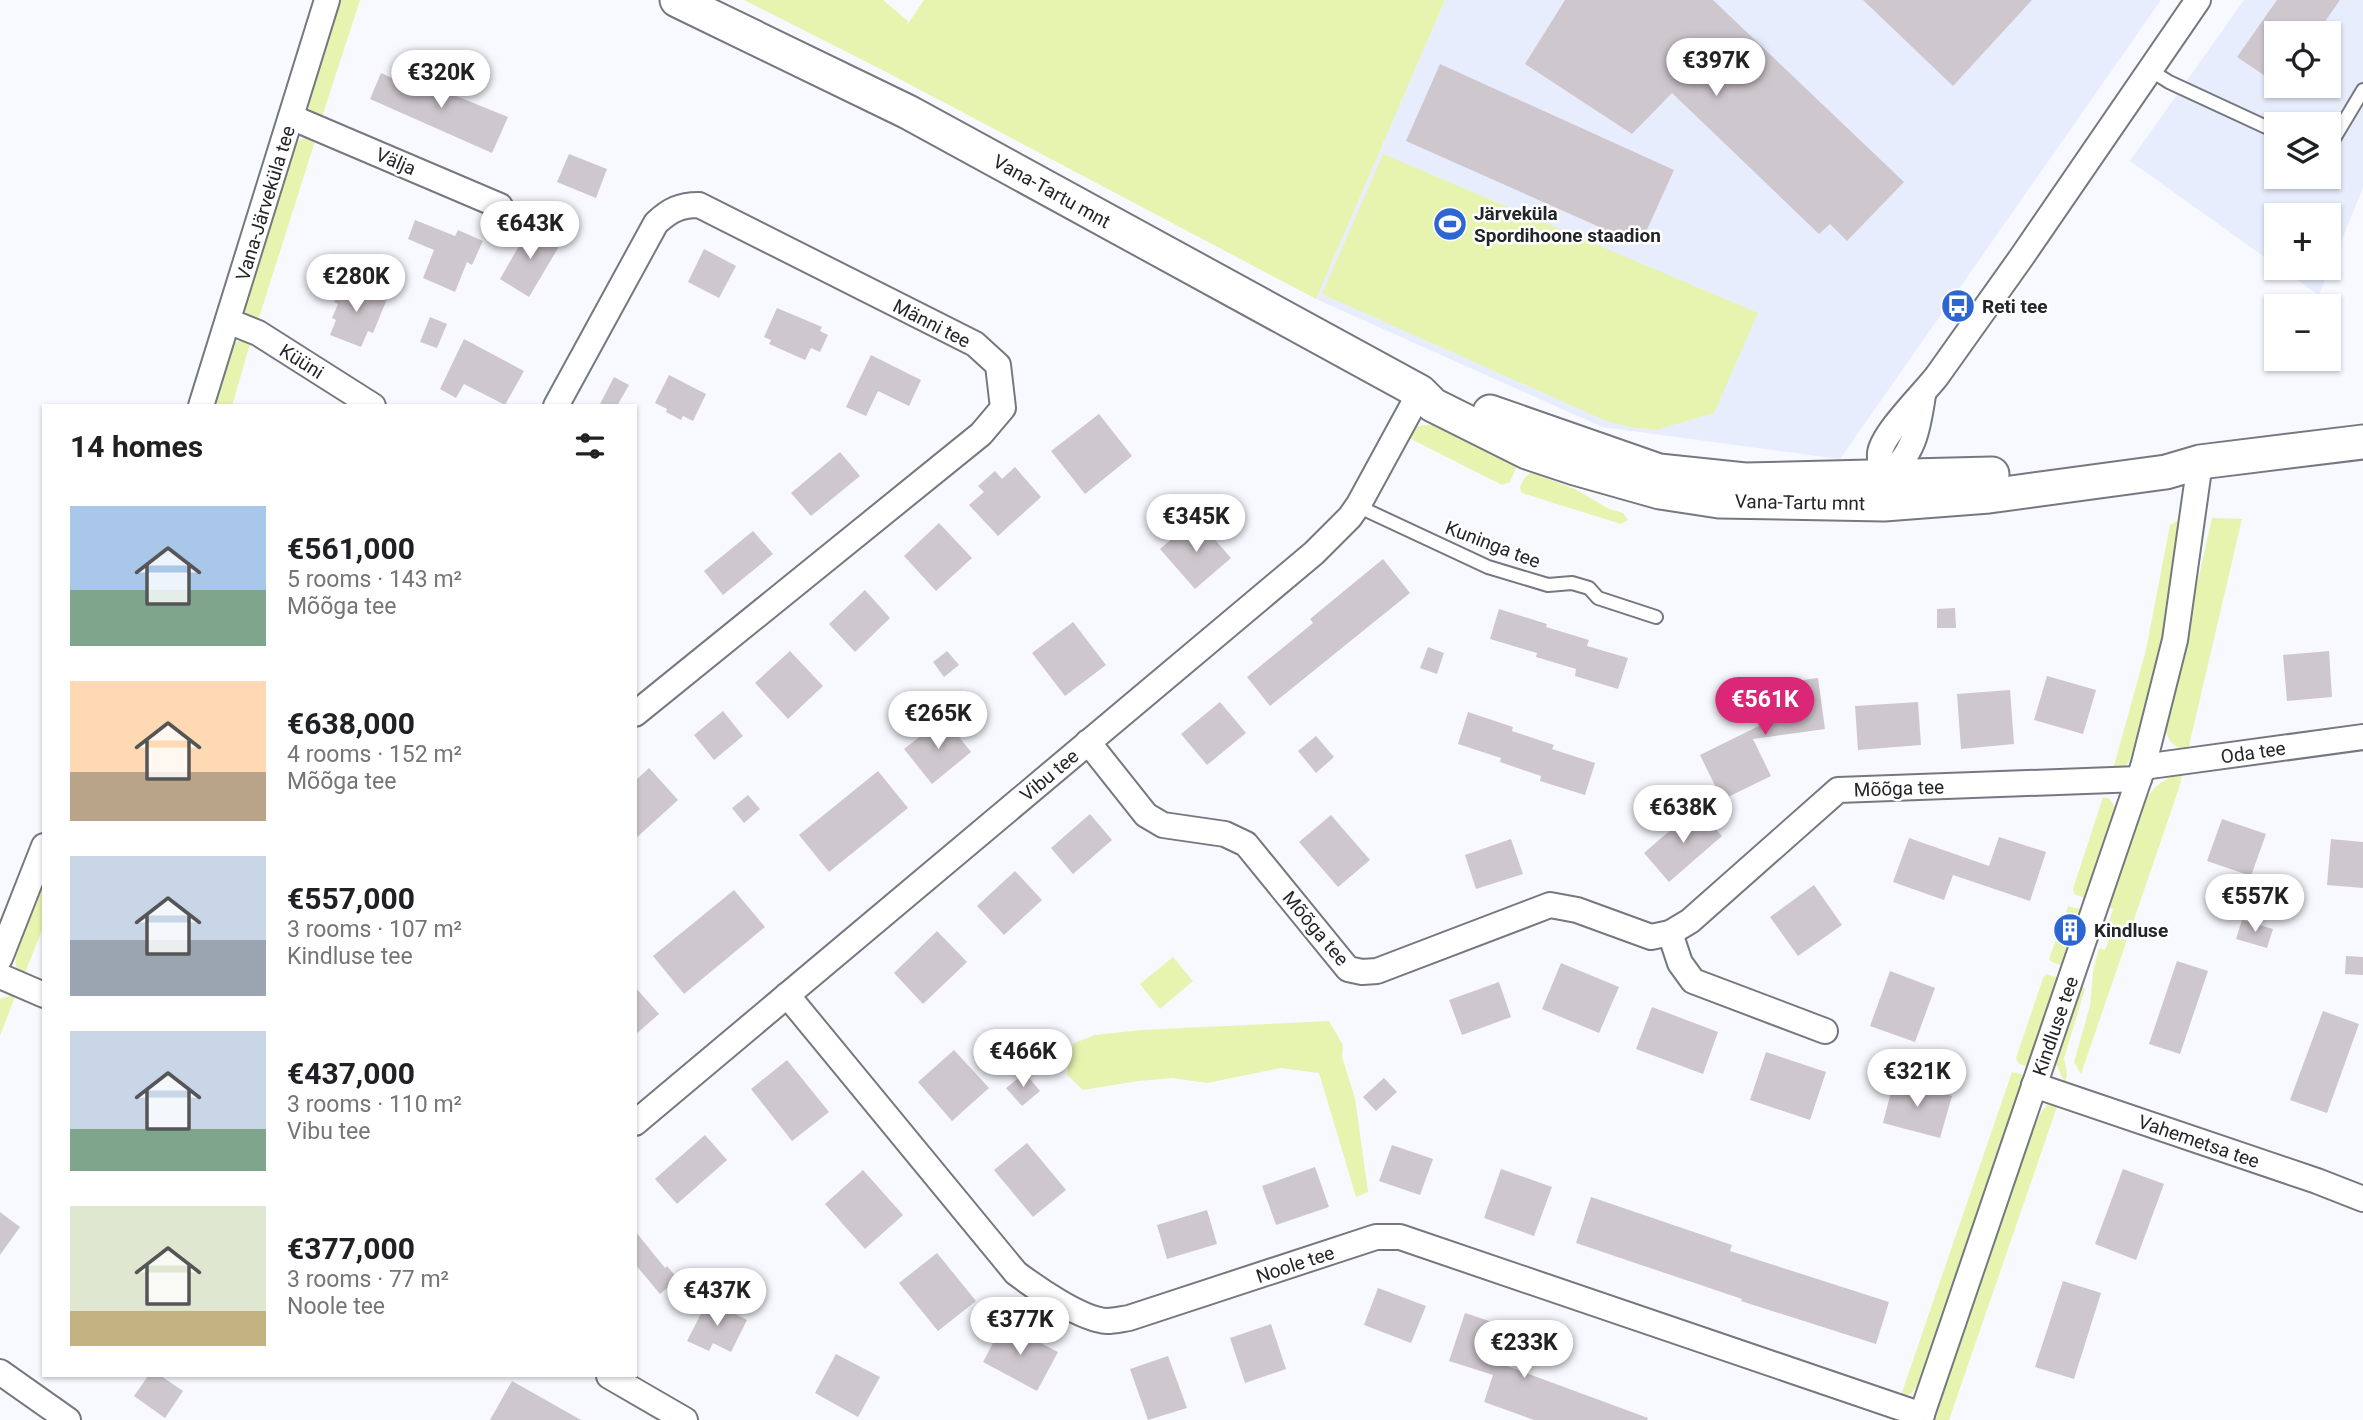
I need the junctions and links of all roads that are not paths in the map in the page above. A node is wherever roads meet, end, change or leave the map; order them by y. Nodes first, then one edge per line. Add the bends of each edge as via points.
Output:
1 (327, 0) edge
2 (677, 0) edge
3 (2198, 0) edge
4 (2150, 70) junction
5 (2363, 90) edge
6 (291, 117) junction
7 (2264, 125) edge
8 (2341, 127) edge
9 (500, 206) dead end
10 (228, 321) junction
11 (1420, 392) junction
12 (202, 404) edge
13 (370, 404) edge
14 (557, 404) edge
15 (2363, 442) edge
16 (1673, 459) dead end
17 (2200, 462) junction
18 (1636, 463) junction
19 (1575, 468) junction
20 (1605, 489) dead end
21 (1884, 491) junction
22 (1719, 501) junction
23 (1359, 504) junction
24 (1667, 507) dead end
25 (1656, 617) dead end
26 (637, 712) edge
27 (2363, 737) edge
28 (1088, 742) junction
29 (2141, 773) junction
30 (42, 851) edge
31 (1670, 933) junction
32 (0, 958) edge
33 (0, 976) edge
34 (42, 995) edge
35 (787, 995) junction
36 (1825, 1031) dead end
37 (2034, 1085) junction
38 (637, 1121) edge
39 (2363, 1199) edge
40 (0, 1372) edge
41 (611, 1377) edge
42 (1921, 1418) edge
43 (68, 1420) edge
44 (685, 1420) edge

1 - 6 street, Vana-Järveküla tee
2 - 11 street, Vana-Tartu mnt via 908,112
3 - 4 street
4 - 7 lane
4 - 21 street via 1923,395 1906,409 1880,451
5 - 8 lane
6 - 9 street, Välja
6 - 10 street, Vana-Järveküla tee
10 - 12 street, Vana-Järveküla tee
10 - 13 street, Küüni via 258,333
11 - 18 street, Vana-Tartu mnt via 1439,394
11 - 19 street, Vana-Tartu mnt via 1433,405 1527,452
11 - 23 street, Vibu tee
14 - 26 street, Männi tee via 656,223 681,205 699,205 975,344 998,365 1003,408 981,434
15 - 17 street, Vana-Tartu mnt
16 - 18 lane
17 - 21 street, Vana-Tartu mnt via 2166,472 2002,494
17 - 29 street, Kindluse tee via 2175,640
18 - 21 street, Vana-Tartu mnt via 1659,471 1745,480 1766,473
19 - 20 lane
19 - 22 street, Vana-Tartu mnt via 1660,492
21 - 22 street, Vana-Tartu mnt
22 - 24 lane
23 - 25 lane, Kuninga tee via 1488,567 1548,585 1572,583 1589,588 1598,598
23 - 28 street, Vibu tee via 1314,553
27 - 29 street, Oda tee
28 - 31 street, Mõõga tee via 1146,815 1163,825 1225,834 1245,844 1349,969 1377,971 1550,905 1651,937
28 - 35 street, Vibu tee
29 - 31 street, Mõõga tee via 1838,790 1690,921
29 - 37 street, Kindluse tee
30 - 32 street
31 - 36 street via 1680,963 1693,981
33 - 34 street
35 - 38 street, Vibu tee
35 - 42 street, Noole tee via 1016,1273 1092,1318 1129,1318 1376,1237 1400,1237
37 - 39 street, Vahemetsa tee
37 - 42 street, Kindluse tee
40 - 43 street
41 - 44 street

